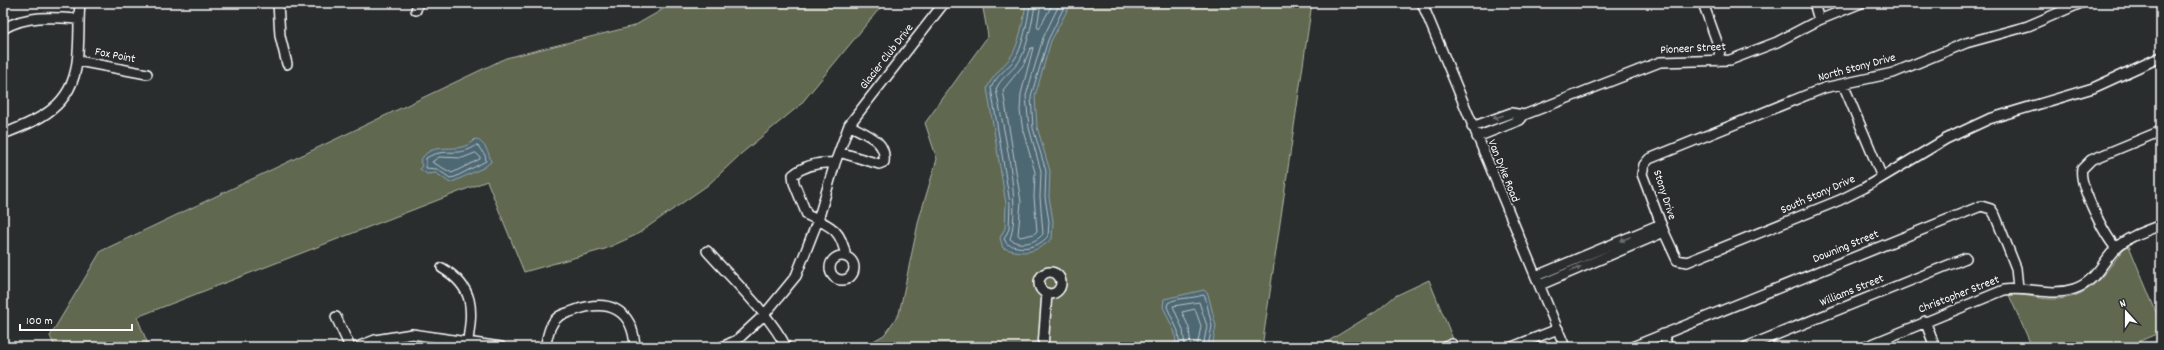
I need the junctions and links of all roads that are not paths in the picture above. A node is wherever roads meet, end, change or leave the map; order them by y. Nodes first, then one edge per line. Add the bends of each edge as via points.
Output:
1 (80, 3) edge
2 (278, 3) edge
3 (944, 3) edge
4 (1422, 3) edge
5 (1703, 3) edge
6 (1814, 3) edge
7 (1861, 3) edge
8 (2081, 3) edge
9 (78, 19) junction
10 (1819, 20) junction
11 (3, 29) edge
12 (2161, 57) edge
13 (78, 61) junction
14 (1718, 61) junction
15 (286, 64) dead end
16 (147, 74) dead end
17 (1843, 84) junction
18 (1524, 115) junction
19 (849, 125) junction
20 (1472, 127) junction
21 (2161, 131) edge
22 (3, 134) edge
23 (1477, 137) junction
24 (839, 152) junction
25 (835, 163) junction
26 (1644, 165) joint
27 (1882, 177) junction
28 (818, 220) junction
29 (2161, 225) edge
30 (1662, 228) junction
31 (2116, 248) junction
32 (707, 251) dead end
33 (846, 257) dead end
34 (1966, 258) dead end
35 (442, 268) dead end
36 (1538, 280) junction
37 (2018, 288) junction
38 (1047, 293) dead end
39 (764, 315) junction
40 (336, 317) dead end
41 (1925, 322) junction
42 (1558, 329) junction
43 (1663, 334) junction
44 (467, 344) edge
45 (350, 347) edge
46 (357, 347) edge
47 (501, 347) edge
48 (545, 347) edge
49 (635, 347) edge
50 (722, 347) edge
51 (786, 347) edge
52 (1043, 347) edge
53 (1445, 347) edge
54 (1453, 347) edge
55 (1512, 347) edge
56 (1565, 347) edge
57 (1632, 347) edge
58 (1668, 347) edge
59 (1746, 347) edge
60 (1865, 347) edge
61 (1935, 347) edge

1 - 9 street
2 - 15 street via 280,36
3 - 19 street, Glacier Club Drive
4 - 20 street, Van Dyke Road
5 - 14 street via 1720,50
6 - 10 street
7 - 10 street, Pioneer Street
8 - 17 street, North Stony Drive via 2028,26 1966,43 1893,73
9 - 11 street via 37,18 11,24
9 - 13 street
10 - 14 street, Pioneer Street via 1777,42 1730,60
12 - 27 street, South Stony Drive via 2093,88 1989,119 1946,139
13 - 16 street, Fox Point
13 - 22 street via 74,78 64,98 46,116
14 - 18 street, Pioneer Street via 1660,62
17 - 26 street, North Stony Drive via 1824,88 1649,159
17 - 27 street
18 -> 20 street, Pioneer Street via 1511,113
18 - 23 street, Pioneer Street via 1520,120
19 - 24 street, Glacier Club Drive
19 - 24 street via 882,146 884,162 879,164
20 - 23 street, Van Dyke Road
21 - 31 street via 2091,160 2082,169 2082,180 2101,226
23 - 36 street, Van Dyke Road
24 - 25 street, Glacier Club Drive
25 - 28 street, Glacier Club Drive
25 - 28 street via 813,164 793,175 807,215
26 - 30 street, Stony Drive via 1642,174
27 - 30 street, South Stony Drive via 1840,200 1687,262 1677,260
28 - 33 street via 839,233 844,241
28 - 39 street, Glacier Club Drive via 796,276
29 - 31 street, Christopher Street via 2128,239
30 - 36 street
31 - 37 street, Christopher Street via 2096,276 2076,288 2052,293
32 - 39 street
34 - 59 street, Williams Street
35 - 44 street via 457,277 472,309
36 - 42 street, Van Dyke Road
37 - 41 street, Christopher Street via 1997,292
37 - 43 street, Downing Street via 2016,268 1995,215 1991,209 1981,206
38 - 52 street
39 - 50 street, Glacier Club Drive via 737,340
39 - 51 street via 781,336
40 - 45 street
41 - 60 street, Christopher Street
41 - 61 street
42 - 55 street
42 - 56 street, Van Dyke Road
43 - 57 street, Downing Street
43 - 58 street
44 - 46 street via 412,334 375,340
44 - 47 street
48 - 49 street via 550,328 558,317 592,305 606,305 620,312 631,325
53 - 54 street via 1452,344

